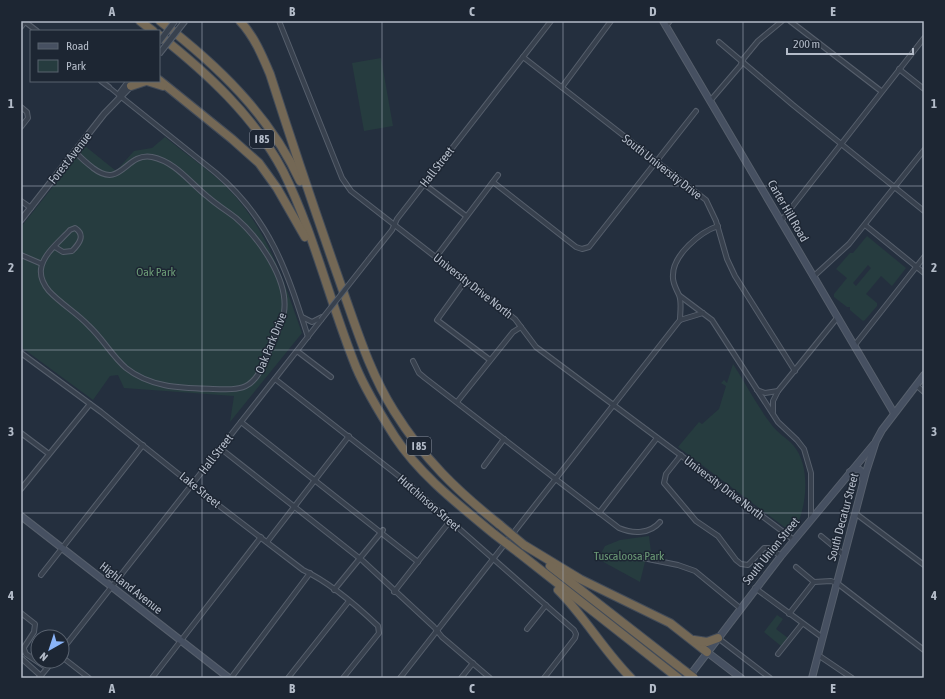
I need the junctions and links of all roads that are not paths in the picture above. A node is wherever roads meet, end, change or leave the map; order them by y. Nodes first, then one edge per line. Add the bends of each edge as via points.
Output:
1 (25, 21) edge
2 (140, 21) edge
3 (160, 21) edge
4 (176, 21) edge
5 (185, 21) edge
6 (240, 21) edge
7 (278, 21) edge
8 (551, 21) edge
9 (611, 21) edge
10 (782, 21) edge
11 (790, 21) edge
12 (666, 23) edge
13 (21, 27) edge
14 (36, 30) edge
15 (152, 30) edge
16 (160, 36) edge
17 (924, 38) edge
18 (160, 41) edge
19 (719, 42) dead end
20 (160, 53) edge
21 (523, 57) junction
22 (742, 62) junction
23 (898, 69) junction
24 (160, 81) edge
25 (103, 82) edge
26 (150, 82) edge
27 (132, 83) edge
28 (110, 87) joint
29 (170, 88) junction
30 (562, 88) junction
31 (924, 89) edge
32 (881, 91) junction
33 (120, 96) junction
34 (710, 101) junction
35 (21, 107) edge
36 (696, 111) dead end
37 (21, 127) edge
38 (840, 144) junction
39 (924, 150) edge
40 (75, 151) junction
41 (656, 162) junction
42 (498, 175) dead end
43 (493, 182) junction
44 (424, 184) junction
45 (895, 187) junction
46 (21, 201) edge
47 (31, 208) junction
48 (924, 211) edge
49 (466, 216) junction
50 (317, 218) junction
51 (21, 220) edge
52 (781, 221) junction
53 (865, 224) junction
54 (395, 225) junction
55 (718, 226) junction
56 (56, 247) junction
57 (21, 255) edge
58 (436, 257) junction
59 (924, 257) edge
60 (42, 264) junction
61 (917, 267) junction
62 (322, 272) junction
63 (924, 272) edge
64 (813, 277) junction
65 (466, 280) junction
66 (680, 296) junction
67 (703, 313) junction
68 (326, 314) junction
69 (301, 316) junction
70 (837, 318) junction
71 (680, 320) junction
72 (521, 327) junction
73 (308, 337) junction
74 (854, 346) junction
75 (297, 351) junction
76 (21, 353) edge
77 (490, 360) junction
78 (413, 361) dead end
79 (795, 371) junction
80 (924, 375) edge
81 (331, 377) dead end
82 (275, 379) junction
83 (916, 385) junction
84 (757, 390) junction
85 (778, 391) junction
86 (924, 392) edge
87 (457, 402) junction
88 (90, 404) junction
89 (613, 404) junction
90 (894, 413) junction
91 (773, 414) junction
92 (241, 422) junction
93 (21, 433) edge
94 (349, 436) junction
95 (657, 438) junction
96 (504, 439) junction
97 (876, 441) junction
98 (143, 445) junction
99 (220, 448) junction
100 (49, 454) junction
101 (681, 455) junction
102 (484, 466) dead end
103 (849, 472) junction
104 (315, 479) junction
105 (556, 479) junction
106 (863, 482) junction
107 (192, 484) junction
108 (21, 489) edge
109 (294, 506) junction
110 (599, 513) junction
111 (855, 513) junction
112 (21, 516) edge
113 (810, 520) junction
114 (450, 521) junction
115 (660, 522) dead end
116 (382, 531) junction
117 (821, 536) dead end
118 (261, 537) junction
119 (794, 540) junction
120 (267, 542) junction
121 (524, 545) junction
122 (62, 548) junction
123 (844, 555) junction
124 (780, 556) junction
125 (360, 558) junction
126 (643, 558) dead end
127 (494, 560) junction
128 (418, 562) junction
129 (924, 565) edge
130 (796, 567) dead end
131 (537, 568) junction
132 (310, 573) junction
133 (41, 575) dead end
134 (814, 582) junction
135 (837, 583) junction
136 (112, 587) junction
137 (755, 588) junction
138 (334, 590) junction
139 (394, 592) junction
140 (349, 601) junction
141 (546, 605) junction
142 (740, 608) junction
143 (21, 613) edge
144 (789, 614) junction
145 (802, 624) junction
146 (527, 629) dead end
147 (437, 632) junction
148 (718, 638) junction
149 (823, 638) junction
150 (70, 640) edge
151 (693, 640) junction
152 (181, 641) junction
153 (22, 650) edge
154 (924, 650) edge
155 (707, 652) junction
156 (778, 654) dead end
157 (818, 655) junction
158 (30, 657) edge
159 (21, 658) edge
160 (70, 663) edge
161 (473, 663) junction
162 (46, 669) edge
163 (40, 677) edge
164 (89, 678) edge
165 (152, 678) edge
166 (230, 678) edge
167 (288, 678) edge
168 (343, 678) edge
169 (400, 678) edge
170 (461, 678) edge
171 (490, 678) edge
172 (544, 678) edge
173 (631, 678) edge
174 (678, 678) edge
175 (688, 678) edge
176 (694, 678) edge
177 (741, 678) edge
178 (770, 678) edge
179 (812, 678) edge
180 (852, 678) edge

1 - 13 street
1 - 14 street
2 - 15 highway
3 - 50 highway, I 85 via 218,69 259,113 297,173
4 - 18 street, bridge
5 - 20 street, bridge
6 - 50 highway via 261,53 270,74
7 - 54 street, University Drive North via 347,187
8 - 21 street, Hall Street
9 - 30 street
10 - 22 street via 763,36
11 - 32 street
12 - 34 main road, Carter Hill Road
16 - 62 highway, I 85 via 196,64 216,84 263,140 282,170 298,204
17 - 23 street
19 - 22 street
21 - 30 street, South University Drive
21 - 44 street, Hall Street
22 - 34 street
22 - 38 street
23 - 31 street
23 - 32 street
24 - 29 highway
25 - 28 street
26 - 29 highway
27 - 33 street, Forest Avenue
28 - 33 street
29 - 62 highway via 259,163 290,209
30 - 41 street, South University Drive
32 - 38 street
33 - 40 street, Forest Avenue
33 - 69 street via 243,197 259,218 280,258
34 - 52 main road, Carter Hill Road
35 - 37 street via 27,112 28,118
36 - 41 street
38 - 45 street
38 - 52 street
39 - 45 street
40 - 47 street, Forest Avenue
40 - 60 street, Oak Park Drive via 99,172 108,175 118,173 134,160 143,157 160,160 178,170 208,198 238,220 264,250 273,264 283,292 283,316 259,374 247,386 234,390 160,384 142,378 126,367 90,326 51,292 42,277
41 - 43 street via 592,245 585,249 576,247
41 - 55 street, South University Drive via 706,200
42 - 43 street
43 - 49 street
44 - 49 street
44 - 54 street, Hall Street
45 - 48 street
45 - 53 street
46 - 47 street
47 - 51 street, Forest Avenue
49 - 58 street
50 - 121 highway, I 85, bridge via 364,348 394,411 429,460 465,497
52 - 64 main road, Carter Hill Road
53 - 61 street
53 - 64 street via 849,244
54 - 58 street, University Drive North
54 - 68 street, Hall Street, bridge
55 - 66 street via 696,238 676,264 673,280 675,290
55 - 79 street, South University Drive via 735,276
56 - 56 street via 63,252 72,251 80,242 80,231 76,228 70,230
56 - 60 street
57 - 60 street
58 - 65 street, University Drive North
59 - 61 street
61 - 63 street
61 - 74 street
62 - 131 highway, I 85, bridge via 357,368 396,439 424,472 452,499
64 - 70 main road, Carter Hill Road
65 - 72 street, University Drive North via 516,318
65 - 77 street via 437,320
66 - 67 street
66 - 71 street
67 - 71 street
67 - 84 street via 716,324
68 - 69 street via 312,322
68 - 73 street, Hall Street, bridge
69 - 73 street
70 - 74 main road, Carter Hill Road
70 - 79 street
71 - 89 street
72 - 77 street via 513,332
72 - 89 street, University Drive North via 536,347
73 - 75 street, Hall Street
74 - 90 main road, Carter Hill Road
75 - 81 street
75 - 82 street, Hall Street
76 - 88 street, Lake Street
77 - 87 street
78 - 87 street via 419,373
79 - 85 street
80 - 83 main road, South Decatur Street
82 - 92 street, Hall Street
82 - 94 street, Hutchinson Street
83 - 86 street
83 - 90 main road, South Decatur Street
84 - 85 street
84 - 91 street
85 - 91 street via 773,401
87 - 96 street
88 - 98 street, Lake Street
88 - 100 street
89 - 95 street, University Drive North
89 - 105 street
90 - 97 main road, South Decatur Street
91 - 113 street via 797,440 805,453 812,488
92 - 99 street, Hall Street
92 - 104 street
93 - 100 street
94 - 104 street
94 - 114 street, Hutchinson Street
95 - 101 street, University Drive North
95 - 110 street
96 - 102 street
96 - 105 street
97 - 103 main road, South Union Street
97 - 106 main road, South Decatur Street
98 - 107 street, Lake Street
98 - 122 street
99 - 107 street, Hall Street
99 - 109 street
100 - 108 street
101 - 119 street, University Drive North
101 - 124 street via 666,474 664,483 696,521 718,536 742,564 751,562 764,548 769,548
103 - 106 main road via 855,469 861,471
103 - 113 main road, South Union Street
104 - 109 street
104 - 116 street
105 - 110 street
105 - 127 street
106 - 111 main road, South Decatur Street
107 - 118 street, Lake Street
107 - 136 street, Hall Street
109 - 120 street
109 - 125 street
110 - 115 street via 619,528 631,532 653,529
111 - 123 main road, South Decatur Street
111 - 129 street
112 - 122 main road, Highland Avenue
113 - 119 main road, South Union Street
114 - 127 street, Hutchinson Street
114 - 128 street
116 - 125 street
116 - 128 street
117 - 123 street
118 - 120 street, Lake Street
118 - 152 street
119 - 124 main road, South Union Street
120 - 132 street, Lake Street
121 - 151 highway via 587,582 660,617
121 - 176 highway, I 85, bridge
122 - 133 street
122 - 136 main road, Highland Avenue
123 - 135 main road, South Decatur Street
124 - 137 main road, South Union Street
125 - 138 street
125 - 139 street
126 - 142 street via 695,571
127 - 141 street, Hutchinson Street
127 - 147 street
128 - 139 street
130 - 134 street
131 - 173 highway via 583,617
131 - 174 highway, I 85
132 - 138 street, Lake Street
132 - 166 street
134 - 135 street
134 - 144 street
135 - 149 main road, South Decatur Street
135 - 154 street
136 - 150 street, Hall Street
136 - 152 main road, Highland Avenue
137 - 142 main road, South Union Street
137 - 144 street
138 - 140 street, Lake Street
139 - 147 street
140 - 167 street
140 - 168 street, Lake Street via 379,628 379,633
141 - 146 street
141 - 172 street, Hutchinson Street via 576,634
142 - 148 main road, South Union Street
143 - 153 street via 36,624 34,632
144 - 145 street
145 - 149 street
145 - 156 street
147 - 161 street
147 - 169 street
148 - 151 highway via 701,642
148 - 155 main road, South Union Street
148 - 178 street
149 - 157 main road, South Decatur Street
151 - 155 highway
152 - 165 street
152 - 166 main road, Highland Avenue
153 - 158 street
155 - 175 main road, South Union Street
155 - 177 main road
157 - 179 main road, South Decatur Street
157 - 180 street
159 - 163 street
160 - 164 street
161 - 170 street
161 - 171 street
162 - 163 street

